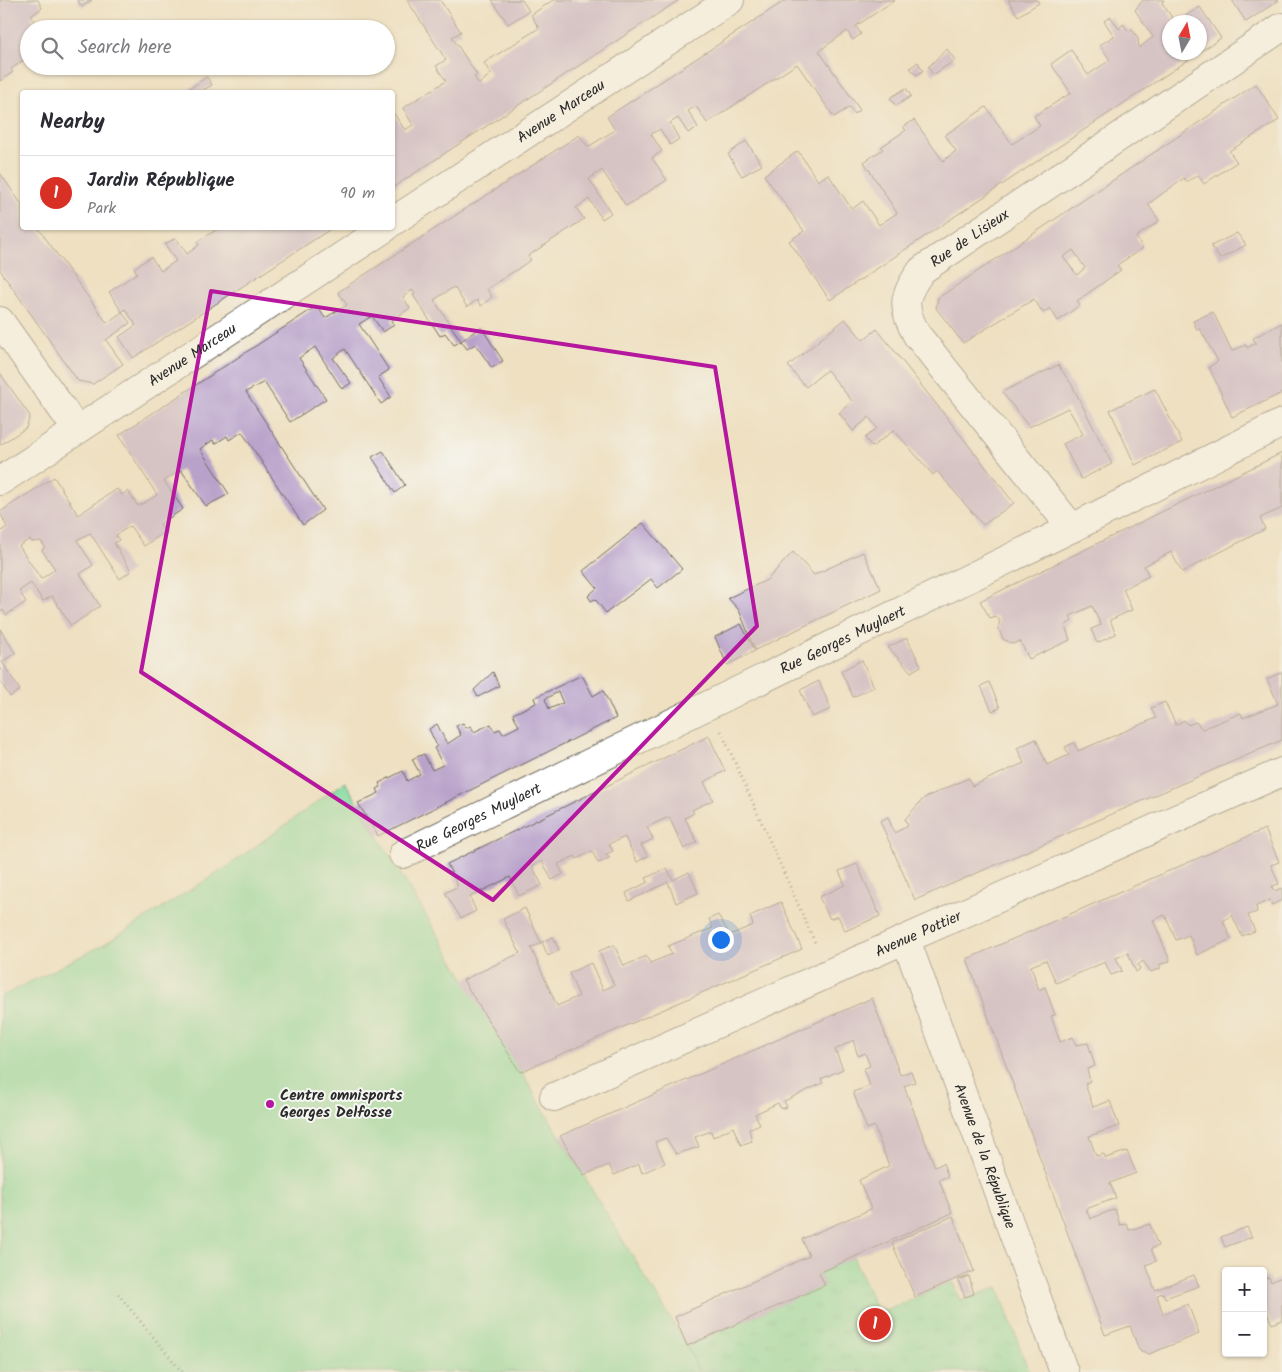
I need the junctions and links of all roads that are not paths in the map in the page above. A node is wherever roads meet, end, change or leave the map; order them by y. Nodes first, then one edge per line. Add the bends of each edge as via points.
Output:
1 (730, 0) edge
2 (1282, 27) edge
3 (395, 220) edge
4 (382, 230) edge
5 (0, 321) edge
6 (1282, 423) edge
7 (77, 430) junction
8 (0, 481) edge
9 (1072, 528) junction
10 (1282, 772) edge
11 (402, 854) dead end
12 (906, 940) junction
13 (554, 1097) dead end
14 (1064, 1372) edge

1 - 3 street, Avenue Marceau
2 - 9 street, Rue de Lisieux via 922,270 909,287 905,302 908,319 917,334
4 - 7 street, Avenue Marceau
5 - 7 street
6 - 9 street, Rue Georges Muylaert
7 - 8 street, Avenue Marceau
9 - 11 street, Rue Georges Muylaert
10 - 12 street, Avenue Pottier
12 - 13 street, Avenue Pottier via 828,972
12 - 14 street, Avenue de la République

